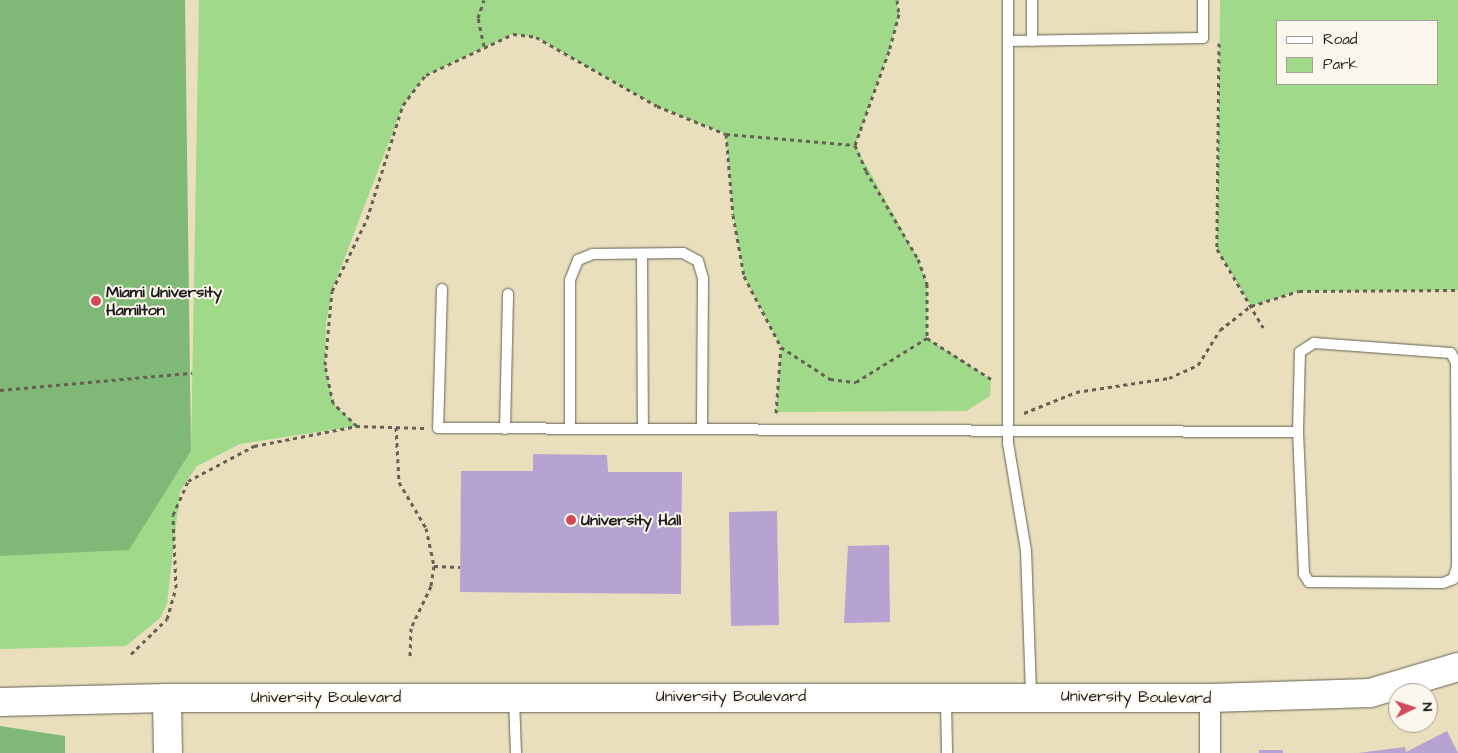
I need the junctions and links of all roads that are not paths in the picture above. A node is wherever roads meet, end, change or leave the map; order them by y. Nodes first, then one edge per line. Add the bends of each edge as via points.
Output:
1 (1008, 0) edge
2 (1032, 0) edge
3 (1203, 0) edge
4 (1008, 41) junction
5 (1032, 41) junction
6 (642, 254) junction
7 (442, 289) dead end
8 (508, 294) dead end
9 (505, 429) junction
10 (570, 429) junction
11 (643, 429) junction
12 (702, 429) junction
13 (1008, 430) junction
14 (1298, 432) junction
15 (1458, 667) edge
16 (946, 695) junction
17 (1031, 695) junction
18 (514, 697) junction
19 (167, 698) junction
20 (1210, 698) junction
21 (0, 702) edge
22 (168, 753) edge
23 (516, 753) edge
24 (947, 753) edge
25 (1210, 753) edge

1 - 4 lane
2 - 5 lane
3 - 5 lane via 1203,38
4 - 5 lane
4 - 13 lane
6 - 10 lane via 593,254 578,260 570,280
6 - 11 lane
6 - 12 lane via 683,253 698,261 703,278
7 - 9 lane via 438,428
8 - 9 lane
9 - 10 lane
10 - 11 lane
11 - 12 lane
12 - 13 lane
13 - 14 lane
13 - 17 lane via 1026,550
14 - 14 lane via 1304,574 1309,582 1443,583 1452,579 1457,567 1456,363 1451,353 1314,343 1300,352
15 - 20 street, University Boulevard via 1370,693
16 - 17 street, University Boulevard
16 - 18 street, University Boulevard
16 - 24 lane
17 - 20 street, University Boulevard
18 - 19 street, University Boulevard
18 - 23 lane
19 - 21 street, University Boulevard
19 - 22 street
20 - 25 street

